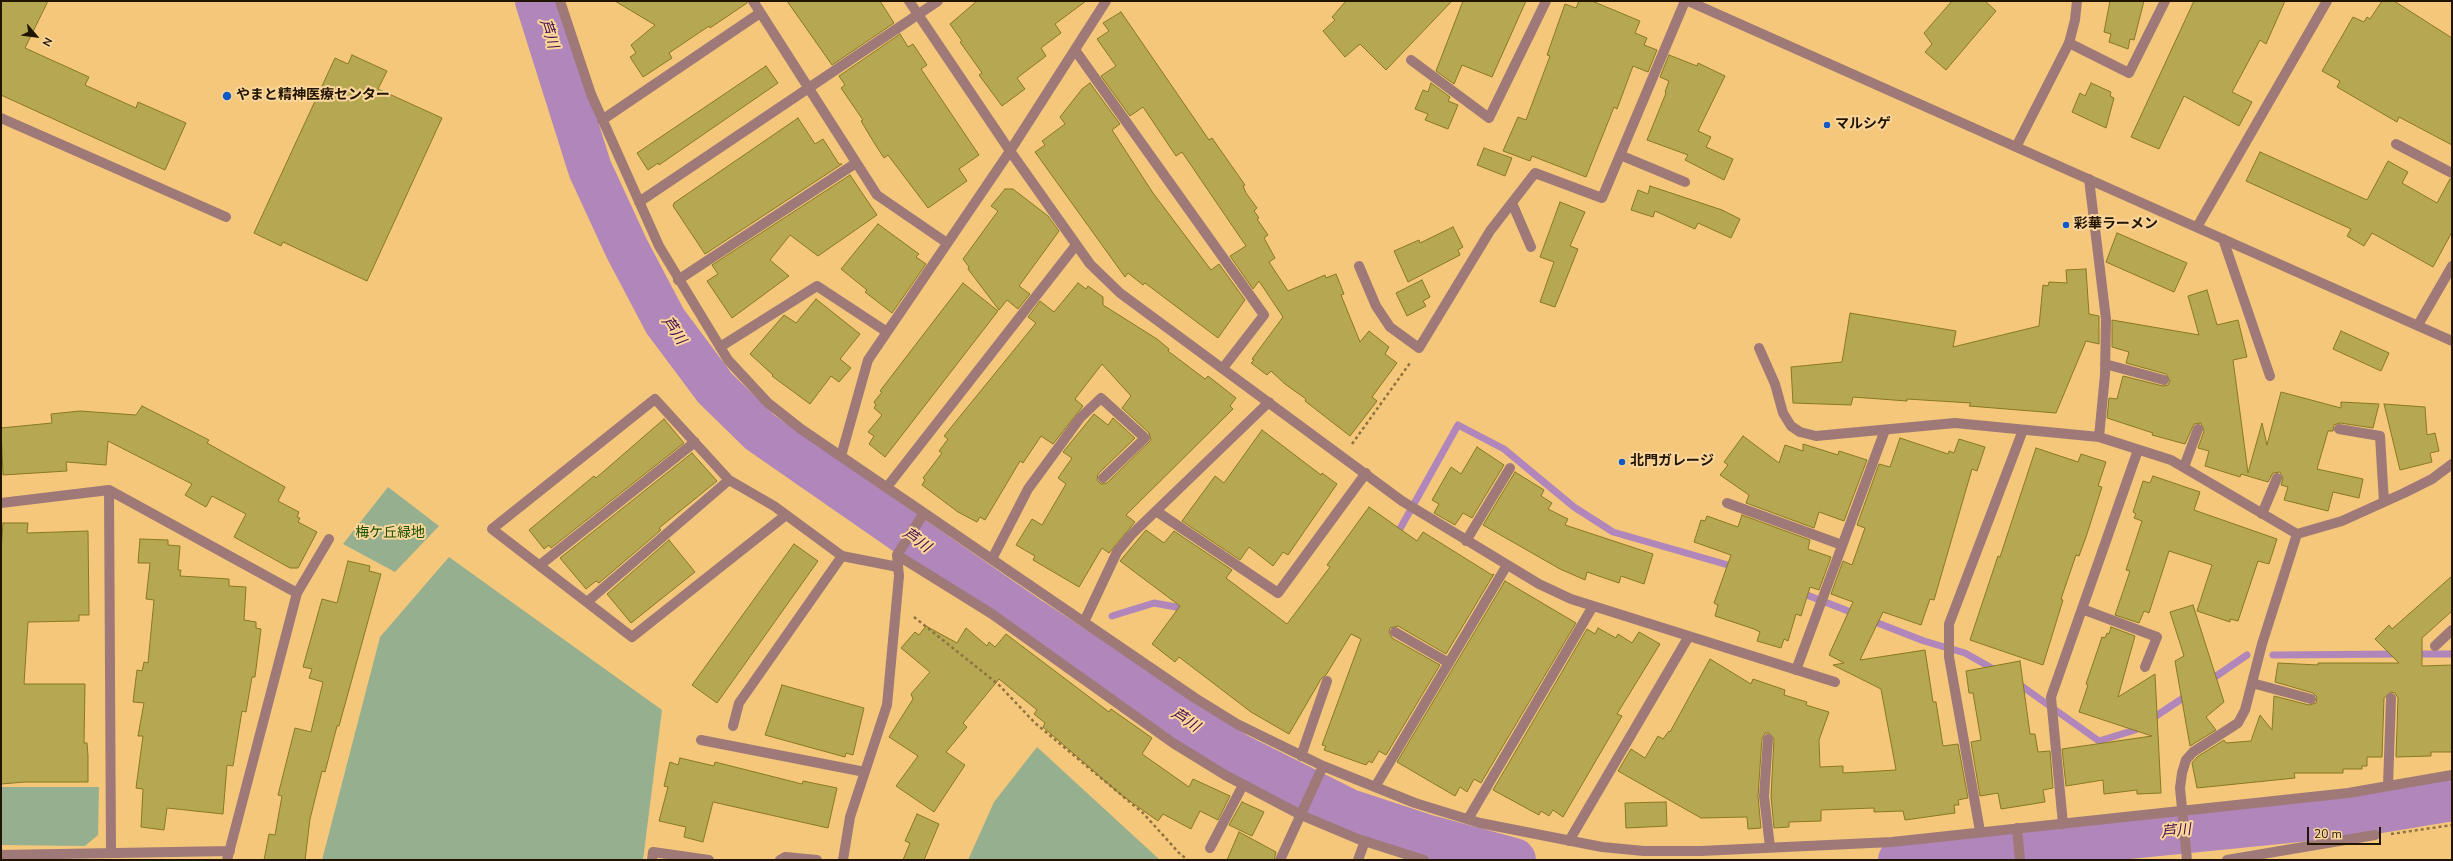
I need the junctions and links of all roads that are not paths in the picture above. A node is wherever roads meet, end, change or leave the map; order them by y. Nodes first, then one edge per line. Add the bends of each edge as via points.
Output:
1 (560, 1) edge
2 (753, 1) edge
3 (909, 1) edge
4 (938, 1) edge
5 (1106, 1) edge
6 (1546, 1) edge
7 (1685, 1) edge
8 (1688, 1) edge
9 (2077, 1) edge
10 (2165, 1) edge
11 (2328, 1) edge
12 (760, 13) junction
13 (918, 14) junction
14 (2069, 43) junction
15 (1075, 50) junction
16 (1411, 60) dead end
17 (808, 88) junction
18 (1, 118) edge
19 (602, 120) junction
20 (2396, 144) dead end
21 (2016, 147) junction
22 (1010, 151) junction
23 (1620, 155) junction
24 (856, 163) junction
25 (2452, 173) edge
26 (2089, 179) junction
27 (1685, 182) dead end
28 (639, 202) junction
29 (1512, 203) junction
30 (226, 217) dead end
31 (2197, 227) junction
32 (2223, 239) junction
33 (947, 243) junction
34 (1076, 245) junction
35 (1531, 247) dead end
36 (1359, 266) dead end
37 (2452, 266) edge
38 (678, 280) junction
39 (2418, 325) junction
40 (887, 332) junction
41 (2452, 340) edge
42 (720, 347) junction
43 (1759, 348) dead end
44 (2105, 364) junction
45 (1223, 368) junction
46 (2270, 376) dead end
47 (2164, 380) dead end
48 (1269, 402) junction
49 (2198, 429) dead end
50 (2339, 429) dead end
51 (1885, 430) junction
52 (2023, 430) junction
53 (2099, 437) junction
54 (695, 442) junction
55 (2138, 450) junction
56 (841, 456) junction
57 (2452, 464) edge
58 (2184, 467) junction
59 (1510, 468) dead end
60 (1366, 474) junction
61 (1103, 478) dead end
62 (2277, 478) dead end
63 (729, 480) junction
64 (887, 487) junction
65 (109, 490) junction
66 (2384, 502) junction
67 (1, 503) edge
68 (1727, 503) dead end
69 (1156, 511) junction
70 (924, 513) junction
71 (2262, 514) junction
72 (786, 515) junction
73 (2297, 534) junction
74 (329, 539) dead end
75 (1466, 541) junction
76 (1842, 545) junction
77 (897, 555) junction
78 (842, 556) junction
79 (992, 559) junction
80 (540, 565) junction
81 (1507, 565) junction
82 (898, 567) junction
83 (297, 592) junction
84 (587, 602) junction
85 (1593, 606) junction
86 (2082, 609) junction
87 (1084, 622) junction
88 (2452, 630) edge
89 (1395, 632) dead end
90 (1689, 636) junction
91 (2434, 646) dead end
92 (1449, 663) junction
93 (2145, 667) dead end
94 (1796, 670) junction
95 (1327, 681) dead end
96 (1835, 682) dead end
97 (2252, 683) junction
98 (2391, 698) dead end
99 (2311, 699) dead end
100 (733, 726) dead end
101 (1768, 739) dead end
102 (701, 740) dead end
103 (1300, 756) junction
104 (1323, 766) junction
105 (865, 772) junction
106 (2452, 775) edge
107 (1243, 785) junction
108 (2388, 786) junction
109 (1375, 787) junction
110 (2182, 812) junction
111 (1301, 815) junction
112 (1468, 819) junction
113 (2063, 824) junction
114 (2017, 828) junction
115 (1980, 831) junction
116 (2375, 835) road end
117 (1366, 841) junction
118 (1569, 841) junction
119 (1770, 847) junction
120 (1210, 848) dead end
121 (111, 853) junction
122 (1, 855) edge
123 (228, 856) edge
124 (652, 860) edge
125 (709, 860) edge
126 (780, 860) edge
127 (817, 860) edge
128 (843, 860) edge
129 (1280, 860) edge
130 (1358, 860) edge
131 (1424, 860) edge
132 (2020, 860) edge
133 (2186, 860) edge
134 (2228, 860) edge

1 - 19 street
2 - 12 street
3 - 13 street
4 - 13 street
5 - 15 street
6 - 16 street via 1490,118
7 - 23 street
8 - 21 street
9 - 14 street
10 - 14 street via 2129,74
11 - 31 street
12 - 17 street
12 - 19 street
13 - 17 street
13 - 22 street
14 - 21 street
15 - 22 street
15 - 45 street via 1264,315
17 - 24 street
17 - 28 street
18 - 30 street
19 - 28 street
20 - 25 street
21 - 26 street
22 - 33 street
22 - 34 street
23 - 27 street
23 - 29 street via 1602,198 1535,173
24 - 33 street via 877,195
24 - 38 street
26 - 31 street
26 - 44 street via 2106,319
28 - 38 street
29 - 35 street
29 - 36 street via 1490,231 1420,348 1390,328 1376,306
31 - 32 street
32 - 39 street
32 - 46 street
33 - 40 street
34 - 45 street via 1090,264 1120,292
34 - 64 street
37 - 39 street
38 - 42 street
39 - 41 street
40 - 42 street via 817,286
40 - 56 street via 868,360
42 - 56 street via 728,360 768,403
43 - 51 street via 1775,384 1783,413 1791,426 1800,432 1816,436
44 - 47 street
44 - 53 street
45 - 48 street
48 - 60 street
48 - 69 street
49 - 58 street
50 - 66 street via 2380,436
51 - 52 street via 1955,423
51 - 76 street
52 - 53 street
52 - 115 street via 1949,624 1949,656
53 - 55 street
54 - 63 street
54 - 80 street
54 - 80 street via 655,399 492,529
55 - 58 street via 2171,460
55 - 86 street
56 - 64 street
57 - 66 street via 2432,479
58 - 71 street
59 - 75 street
60 - 69 street via 1278,593
60 - 75 street via 1419,512
61 - 79 street via 1145,438 1101,398 1080,418 1028,489
62 - 71 street
63 - 72 street
63 - 84 street
64 - 70 street
65 - 67 street
65 - 83 street
65 - 121 street
66 - 73 street via 2342,521
68 - 76 street
69 - 87 street via 1117,552
70 - 77 street
70 - 79 street
71 - 73 street
72 - 78 street
72 - 84 street via 632,637
73 - 97 street
74 - 83 street
75 - 81 street
76 - 94 street
77 - 82 street
77 - 107 street via 992,614 1173,743
78 - 82 street
78 - 100 street via 739,703
79 - 87 street
80 - 84 street
81 - 85 street via 1539,584
81 - 92 street
82 - 105 street via 887,705
83 - 123 street
85 - 90 street
85 - 112 street
86 - 93 street via 2157,637
86 - 113 street via 2051,697
87 - 103 street via 1201,702 1237,724
88 - 91 street
89 - 92 street
90 - 94 street
90 - 118 street
92 - 109 street
94 - 96 street
95 - 103 street
97 - 99 street
97 - 110 street via 2245,710 2238,723 2193,752 2186,760 2180,788
98 - 108 street
101 - 119 street via 1764,796
102 - 105 street
103 - 104 street
104 - 109 street
104 - 111 street
105 - 128 street via 850,817
106 - 108 street
107 - 111 street
107 - 120 street
108 - 110 street
109 - 112 street via 1415,803
110 - 113 street
110 - 133 street
111 - 117 street
111 - 129 street
112 - 118 street
113 - 114 street
114 - 115 street
114 - 132 street
115 - 119 street via 1892,842
116 - 134 street
117 - 130 street
117 - 131 street
118 - 119 street via 1644,851
121 - 122 street
121 - 123 street
124 - 125 street via 653,852
126 - 127 street via 785,857

